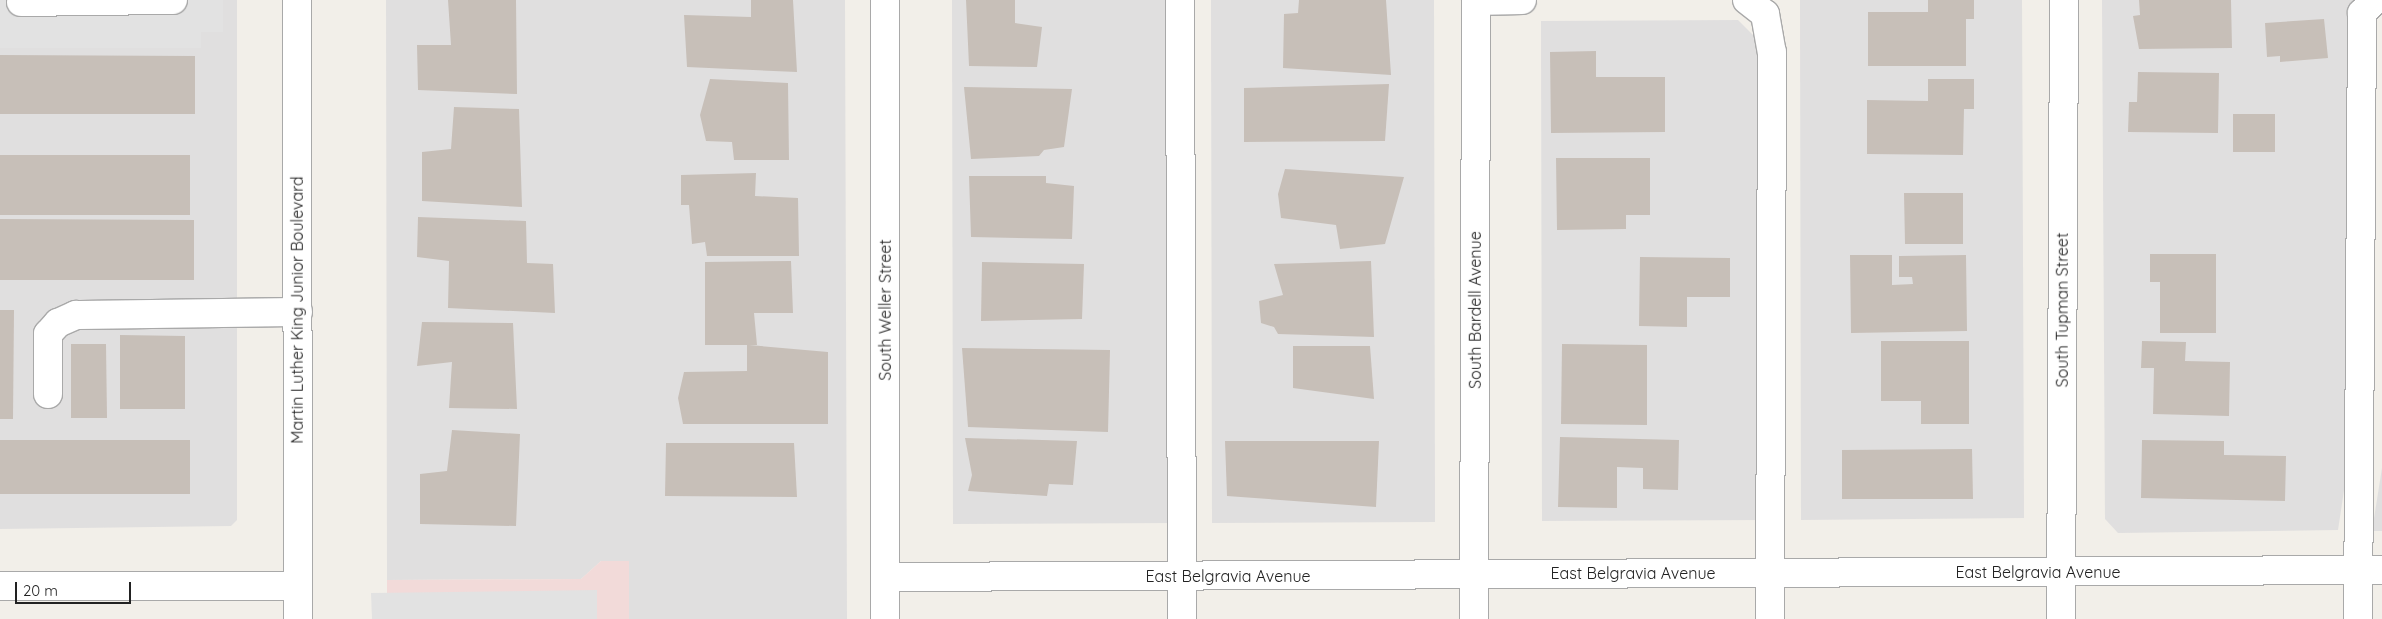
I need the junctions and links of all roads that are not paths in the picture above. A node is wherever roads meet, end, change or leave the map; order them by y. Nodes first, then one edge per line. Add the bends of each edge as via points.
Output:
1 (173, 0) edge
2 (297, 0) edge
3 (885, 0) edge
4 (1180, 0) edge
5 (1476, 0) edge
6 (1522, 0) edge
7 (1747, 0) edge
8 (2064, 0) edge
9 (2375, 0) edge
10 (21, 2) dead end
11 (298, 312) junction
12 (48, 394) dead end
13 (2370, 570) edge
14 (2061, 571) junction
15 (1770, 573) junction
16 (1473, 574) junction
17 (1182, 576) junction
18 (885, 577) junction
19 (0, 586) edge
20 (298, 586) junction
21 (298, 619) edge
22 (885, 619) edge
23 (1182, 619) edge
24 (1474, 619) edge
25 (1770, 619) edge
26 (2061, 619) edge
27 (2358, 619) edge

1 - 10 street
2 - 11 street, Martin Luther King Junior Boulevard
3 - 18 street, South Weller Street
4 - 17 street
5 - 6 street
5 - 16 street, South Bardell Avenue
7 - 15 street via 1765,14 1772,52
8 - 14 street, South Tupman Street
9 - 13 street via 2362,13
11 - 12 street via 76,315 58,323 48,334
11 - 20 street, Martin Luther King Junior Boulevard
13 - 14 street, East Belgravia Avenue
13 - 27 street
14 - 15 street, East Belgravia Avenue
14 - 26 street, South Tupman Street
15 - 16 street, East Belgravia Avenue
15 - 25 street
16 - 17 street, East Belgravia Avenue
16 - 24 street, South Bardell Avenue
17 - 18 street, East Belgravia Avenue
17 - 23 street
18 - 22 street, South Weller Street
19 - 20 street
20 - 21 street, Martin Luther King Junior Boulevard

